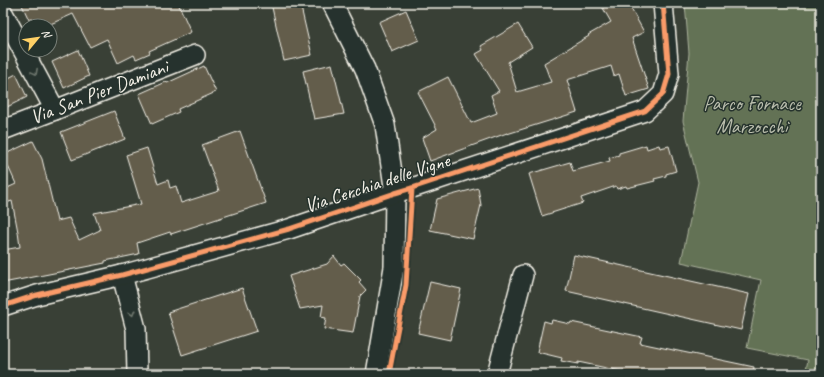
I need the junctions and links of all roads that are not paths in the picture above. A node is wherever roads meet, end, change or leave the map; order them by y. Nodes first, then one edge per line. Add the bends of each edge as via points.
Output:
1 (332, 3) edge
2 (663, 3) edge
3 (3, 13) edge
4 (195, 55) dead end
5 (55, 110) junction
6 (3, 130) edge
7 (396, 193) junction
8 (122, 275) junction
9 (523, 275) dead end
10 (3, 306) edge
11 (137, 374) edge
12 (376, 374) edge
13 (497, 374) edge

1 - 7 street via 365,69 385,125
2 - 7 street, Via Cerchia delle Vigne via 669,74 663,94 645,111
3 -> 5 street
4 - 5 street, Via San Pier Damiani
5 - 6 street, Via San Pier Damiani
7 - 8 street, Via Cerchia delle Vigne via 289,229
7 - 12 street via 394,267
8 - 10 street, Via Cerchia delle Vigne via 37,295
8 -> 11 street via 136,329
9 - 13 street

